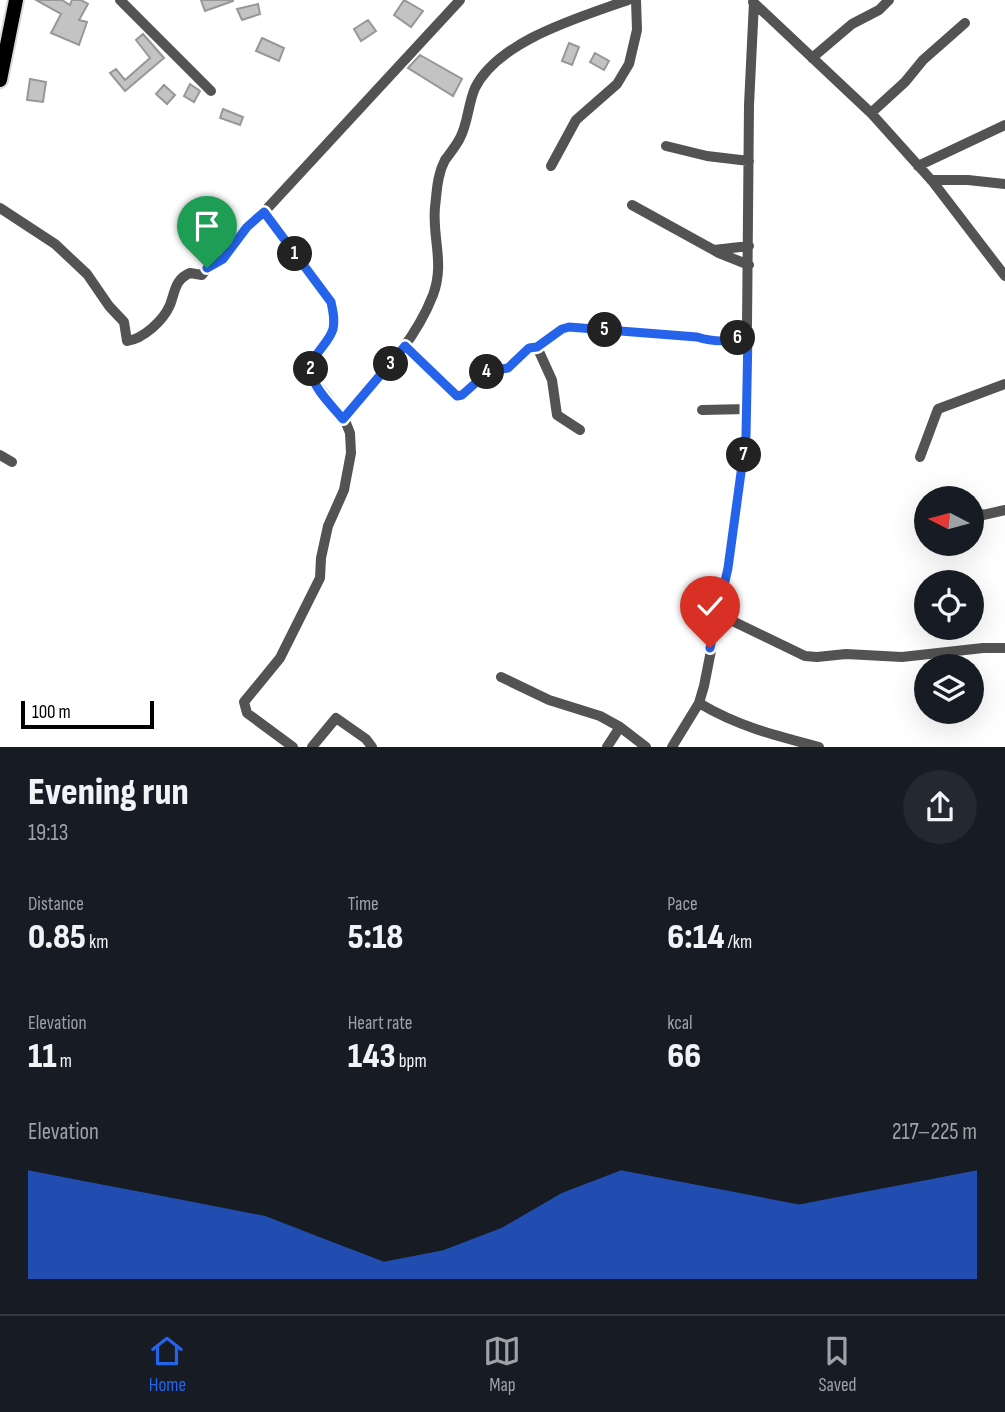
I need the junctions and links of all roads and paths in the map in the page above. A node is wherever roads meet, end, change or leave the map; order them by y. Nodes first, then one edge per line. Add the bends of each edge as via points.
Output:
1 (16, 0) edge
2 (120, 0) edge
3 (460, 0) edge
4 (628, 0) edge
5 (636, 0) edge
6 (889, 0) edge
7 (752, 1) edge
8 (965, 23) dead end
9 (812, 58) junction
10 (0, 80) edge
11 (211, 91) dead end
12 (871, 113) junction
13 (1005, 125) edge
14 (666, 146) dead end
15 (750, 161) junction
16 (551, 166) dead end
17 (918, 166) junction
18 (931, 180) junction
19 (1005, 184) edge
20 (632, 205) dead end
21 (0, 208) edge
22 (264, 212) junction
23 (749, 246) junction
24 (714, 250) junction
25 (749, 265) junction
26 (1005, 276) edge
27 (748, 333) junction
28 (405, 346) junction
29 (537, 347) junction
30 (1005, 384) edge
31 (747, 409) junction
32 (702, 410) dead end
33 (343, 419) junction
34 (580, 430) dead end
35 (0, 455) edge
36 (920, 457) dead end
37 (12, 461) dead end
38 (1005, 510) edge
39 (984, 515) edge
40 (718, 614) junction
41 (1005, 648) edge
42 (501, 677) dead end
43 (699, 703) junction
44 (620, 727) junction
45 (293, 747) edge
46 (312, 747) edge
47 (372, 747) edge
48 (607, 747) edge
49 (646, 747) edge
50 (671, 747) edge
51 (819, 747) edge

1 - 10 main road
2 - 11 street
3 - 22 street
4 - 28 street via 525,40 481,78 460,139 438,179 436,284
5 - 16 street via 638,30 629,64 617,84 576,120
6 - 9 street
7 - 9 street
7 - 15 street
8 - 12 street
9 - 12 street
12 - 17 street
13 - 17 street
14 - 15 street
15 - 23 street
17 - 18 street
18 - 19 street
18 - 26 street
20 - 24 street
21 - 22 street via 55,244 87,274 124,322 128,341 144,336 166,312 183,277 202,275 223,259
22 - 33 street via 331,302 334,327 315,356 311,376
23 - 24 street
23 - 25 street
24 - 25 street
25 - 27 street
27 - 29 street via 710,341 575,327 562,329
27 - 31 street
28 - 29 street via 457,396 489,371 508,368 529,348
28 - 33 street
29 - 34 street via 552,380 557,415
30 - 36 street via 938,409
31 - 32 street
31 - 40 street via 734,535
33 - 45 street via 350,433 351,453 344,490 328,526 320,578 280,659 244,702 247,713
35 - 37 street
38 - 39 street
40 - 41 street via 805,656 902,657
40 - 43 street
42 - 44 street
43 - 50 street
43 - 51 street via 756,731
44 - 48 street
44 - 49 street
46 - 47 street via 336,718

